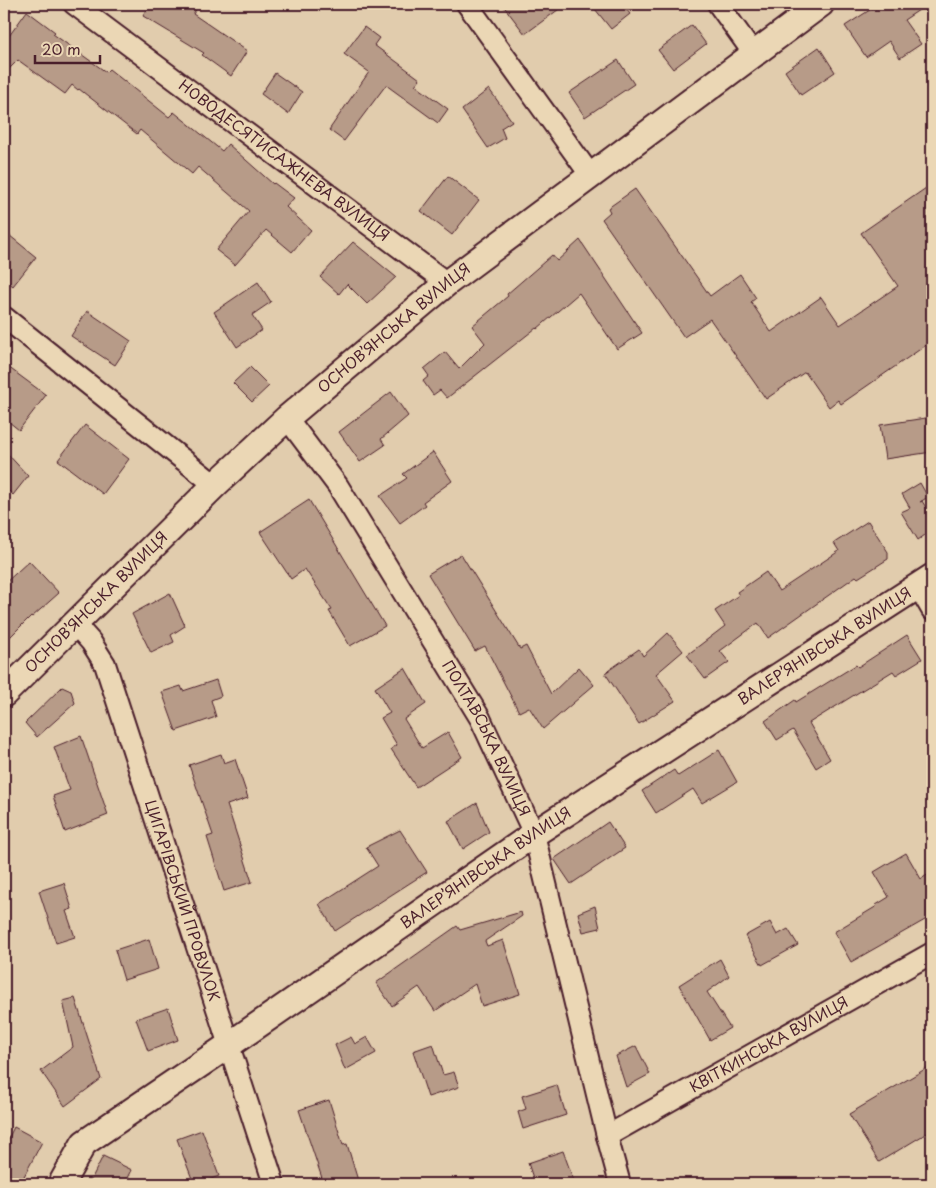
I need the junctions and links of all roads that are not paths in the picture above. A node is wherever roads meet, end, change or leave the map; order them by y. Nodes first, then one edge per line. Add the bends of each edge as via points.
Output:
1 (74, 4) edge
2 (467, 4) edge
3 (718, 4) edge
4 (820, 4) edge
5 (754, 54) junction
6 (591, 176) junction
7 (447, 283) junction
8 (4, 317) edge
9 (287, 418) junction
10 (215, 485) junction
11 (925, 582) edge
12 (932, 610) edge
13 (75, 624) junction
14 (4, 694) edge
15 (534, 834) junction
16 (932, 953) edge
17 (229, 1045) junction
18 (607, 1136) junction
19 (62, 1184) edge
20 (274, 1184) edge
21 (620, 1184) edge

1 - 7 street, НОВОДЕСЯТИСАЖНЕВА ВУЛИЦЯ
2 - 6 street
3 - 5 street
4 - 5 street, ОСНОВ’ЯНСЬКА ВУЛИЦЯ
5 - 6 street, ОСНОВ’ЯНСЬКА ВУЛИЦЯ
6 - 7 street, ОСНОВ’ЯНСЬКА ВУЛИЦЯ
7 - 9 street, ОСНОВ’ЯНСЬКА ВУЛИЦЯ
8 - 10 street
9 - 10 street, ОСНОВ’ЯНСЬКА ВУЛИЦЯ
9 - 15 street, ПОЛТАВСЬКА ВУЛИЦЯ via 338,486 480,718
10 - 13 street, ОСНОВ’ЯНСЬКА ВУЛИЦЯ
11 - 12 street
11 - 15 street, ВАЛЕР’ЯНІВСЬКА ВУЛИЦЯ
13 - 14 street, ОСНОВ’ЯНСЬКА ВУЛИЦЯ
13 - 17 street, ЦИГАРІВСЬКИЙ ПРОВУЛОК via 105,664
15 - 17 street, ВАЛЕР’ЯНІВСЬКА ВУЛИЦЯ
15 - 18 street, ПОЛТАВСЬКА ВУЛИЦЯ
16 - 18 street, КВІТКИНСЬКА ВУЛИЦЯ
17 - 19 street, ВАЛЕР’ЯНІВСЬКА ВУЛИЦЯ via 84,1143
17 - 20 street, ЦИГАРІВСЬКИЙ ПРОВУЛОК
18 - 21 street, ПОЛТАВСЬКА ВУЛИЦЯ

